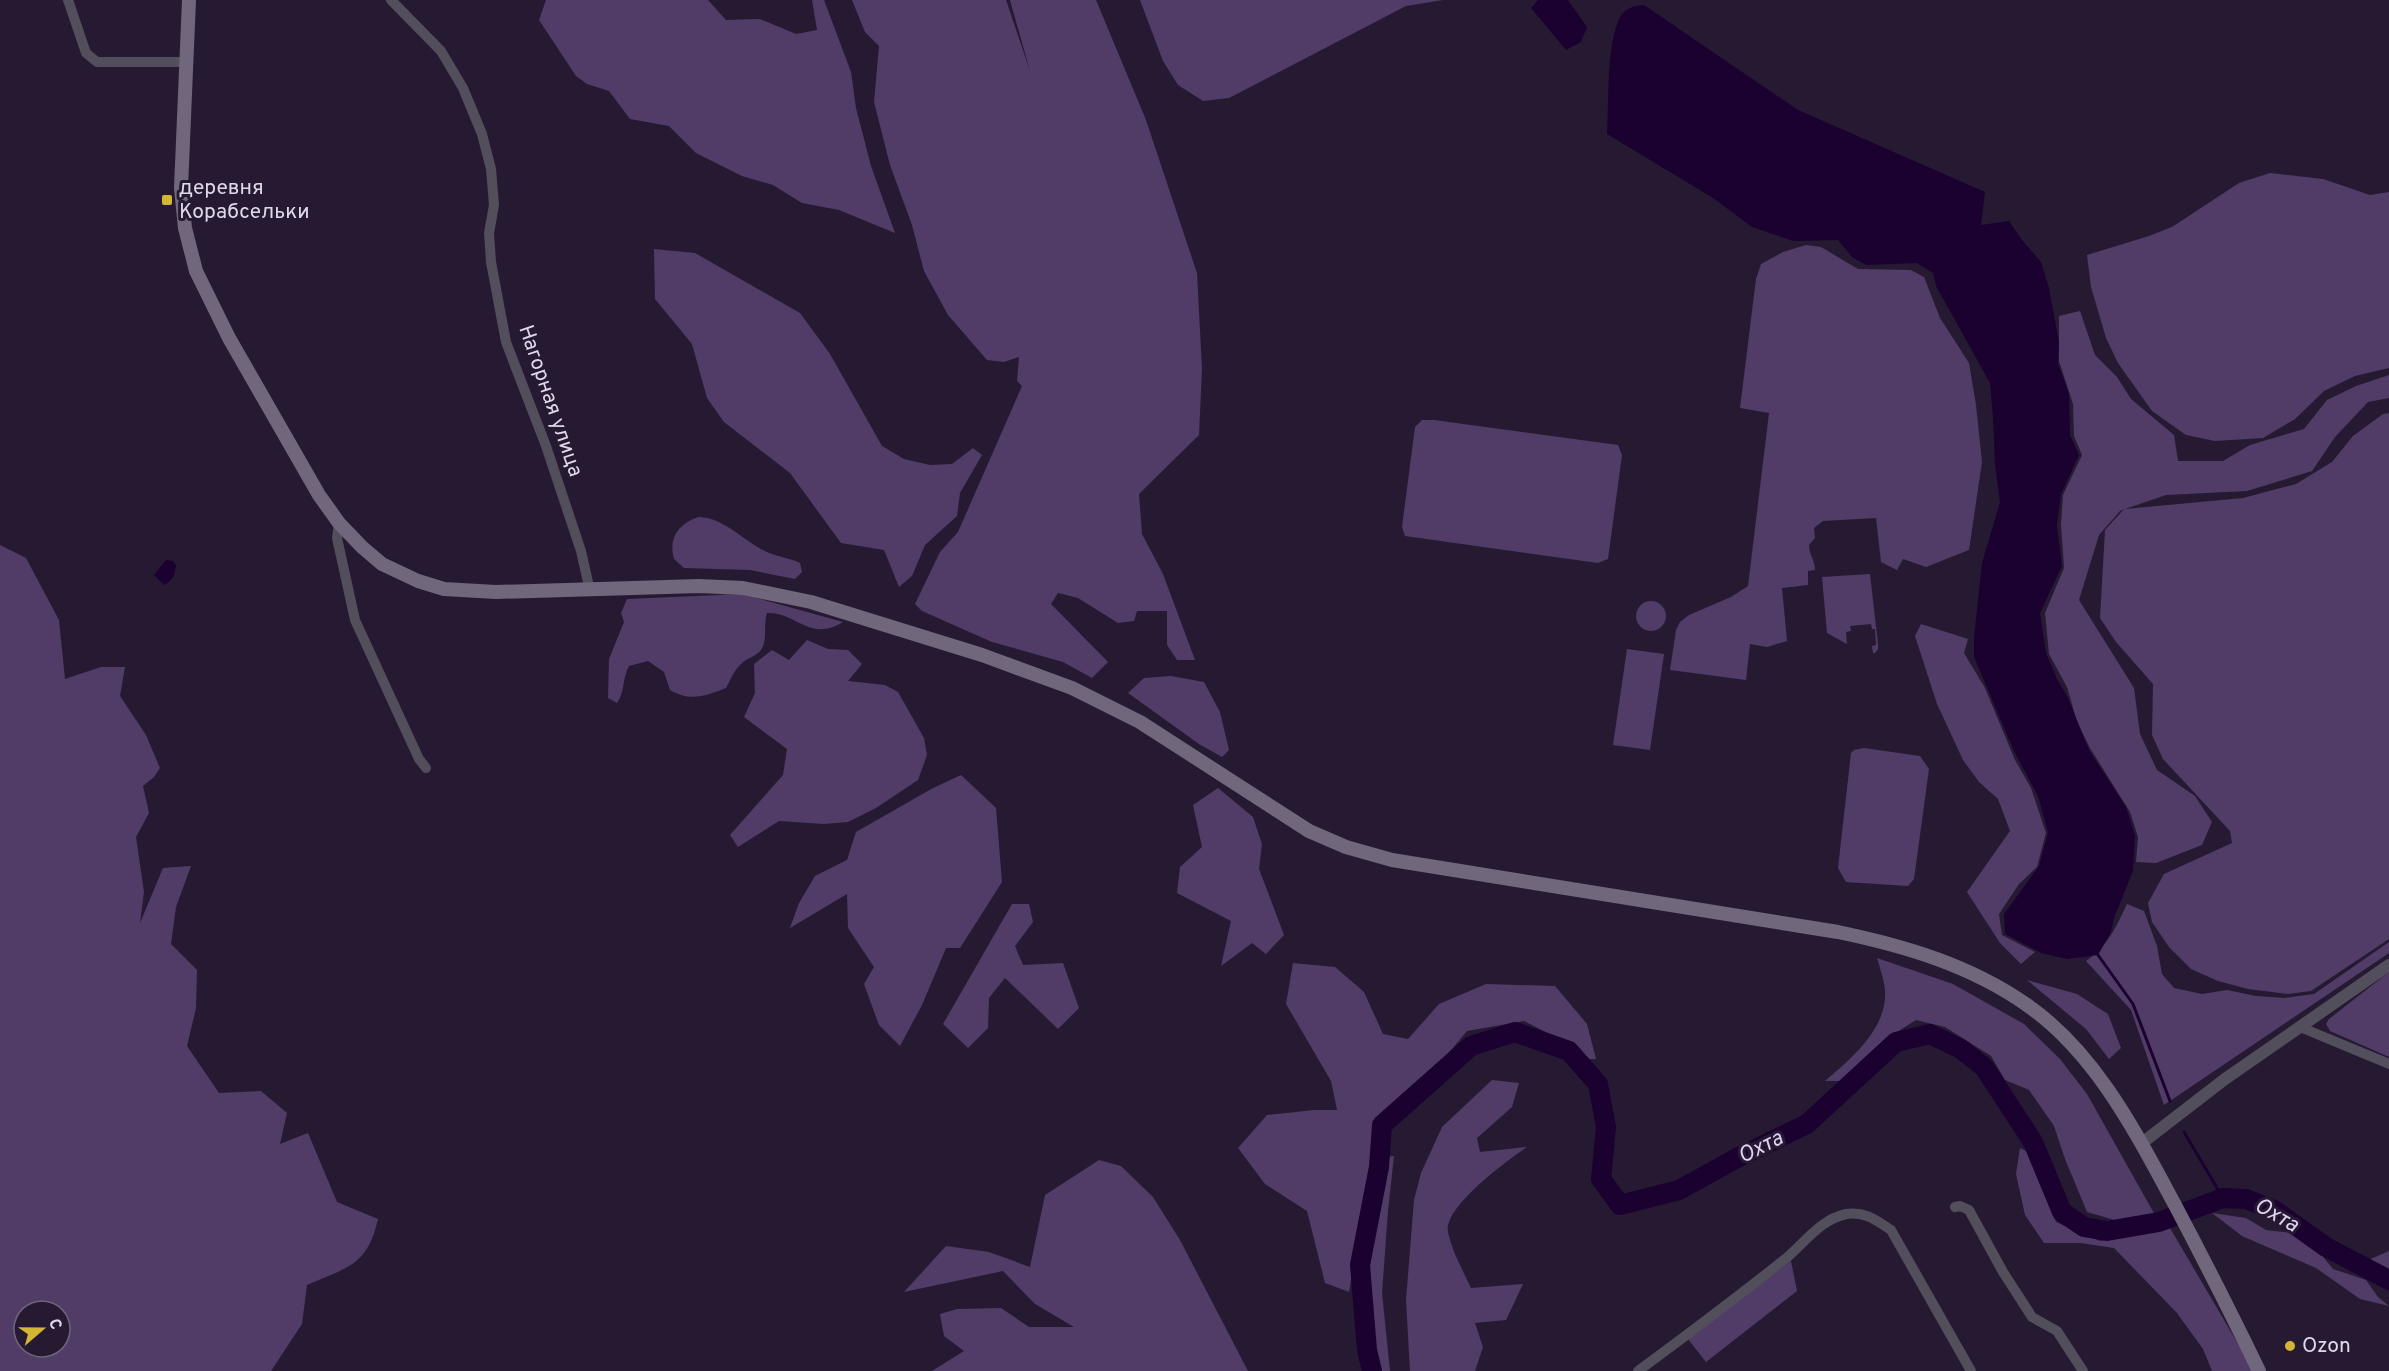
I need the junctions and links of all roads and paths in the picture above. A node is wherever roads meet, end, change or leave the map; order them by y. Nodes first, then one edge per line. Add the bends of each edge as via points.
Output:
1 (68, 0) edge
2 (189, 0) edge
3 (391, 0) edge
4 (187, 62) junction
5 (339, 523) junction
6 (590, 591) junction
7 (426, 768) dead end
8 (2389, 965) edge
9 (2300, 1027) junction
10 (2389, 1064) edge
11 (2142, 1143) junction
12 (1955, 1207) dead end
13 (1638, 1371) edge
14 (1971, 1371) edge
15 (2083, 1371) edge
16 (2259, 1371) edge

1 - 4 street via 86,53 96,62
2 - 4 main road
3 - 6 street, Нагорная улица via 441,51 463,88 482,134 491,169 494,205 489,233 491,262 506,342 550,457
4 - 5 main road via 181,188 185,228 196,271 229,338
5 - 6 main road via 382,564 444,589
5 - 7 street via 337,538 355,620
6 - 11 main road via 743,588 811,602 982,655 1072,688 1140,723 1309,831 1346,848 1403,861 1838,932 1947,961 1992,982 2029,1006 2069,1040 2103,1082
8 - 9 street
9 - 10 street
9 - 11 street
11 - 16 main road
12 - 15 street via 1970,1210 2032,1317 2057,1331
13 - 14 street via 1786,1258 1817,1228 1830,1219 1859,1213 1891,1230

